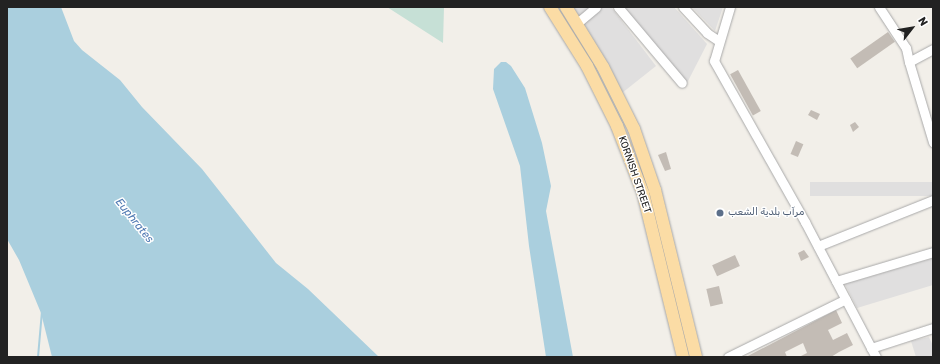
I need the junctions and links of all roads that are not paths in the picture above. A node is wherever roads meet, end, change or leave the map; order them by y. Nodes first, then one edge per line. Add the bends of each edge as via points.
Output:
1 (550, 7) edge
2 (566, 7) edge
3 (596, 7) edge
4 (618, 7) edge
5 (683, 7) edge
6 (730, 7) edge
7 (879, 7) edge
8 (576, 24) junction
9 (719, 41) junction
10 (933, 49) edge
11 (909, 62) junction
12 (682, 83) dead end
13 (933, 142) edge
14 (933, 200) edge
15 (818, 246) junction
16 (933, 252) edge
17 (836, 281) junction
18 (846, 300) junction
19 (933, 328) edge
20 (872, 354) edge
21 (683, 357) edge
22 (696, 357) edge
23 (728, 357) edge

1 - 21 main road, KORNISH STREET via 587,66 618,126 643,193
2 - 8 main road, KORNISH STREET
3 - 8 street
4 - 12 street
5 - 9 street via 707,33
6 - 9 street
7 - 11 street via 906,48
8 - 22 main road, KORNISH STREET via 603,67 634,129 655,190
9 - 15 street via 714,62
10 - 11 street
11 - 13 street
14 - 15 street
15 - 17 street
16 - 17 street
17 - 18 street
18 - 20 street
18 - 23 street
19 - 20 street

